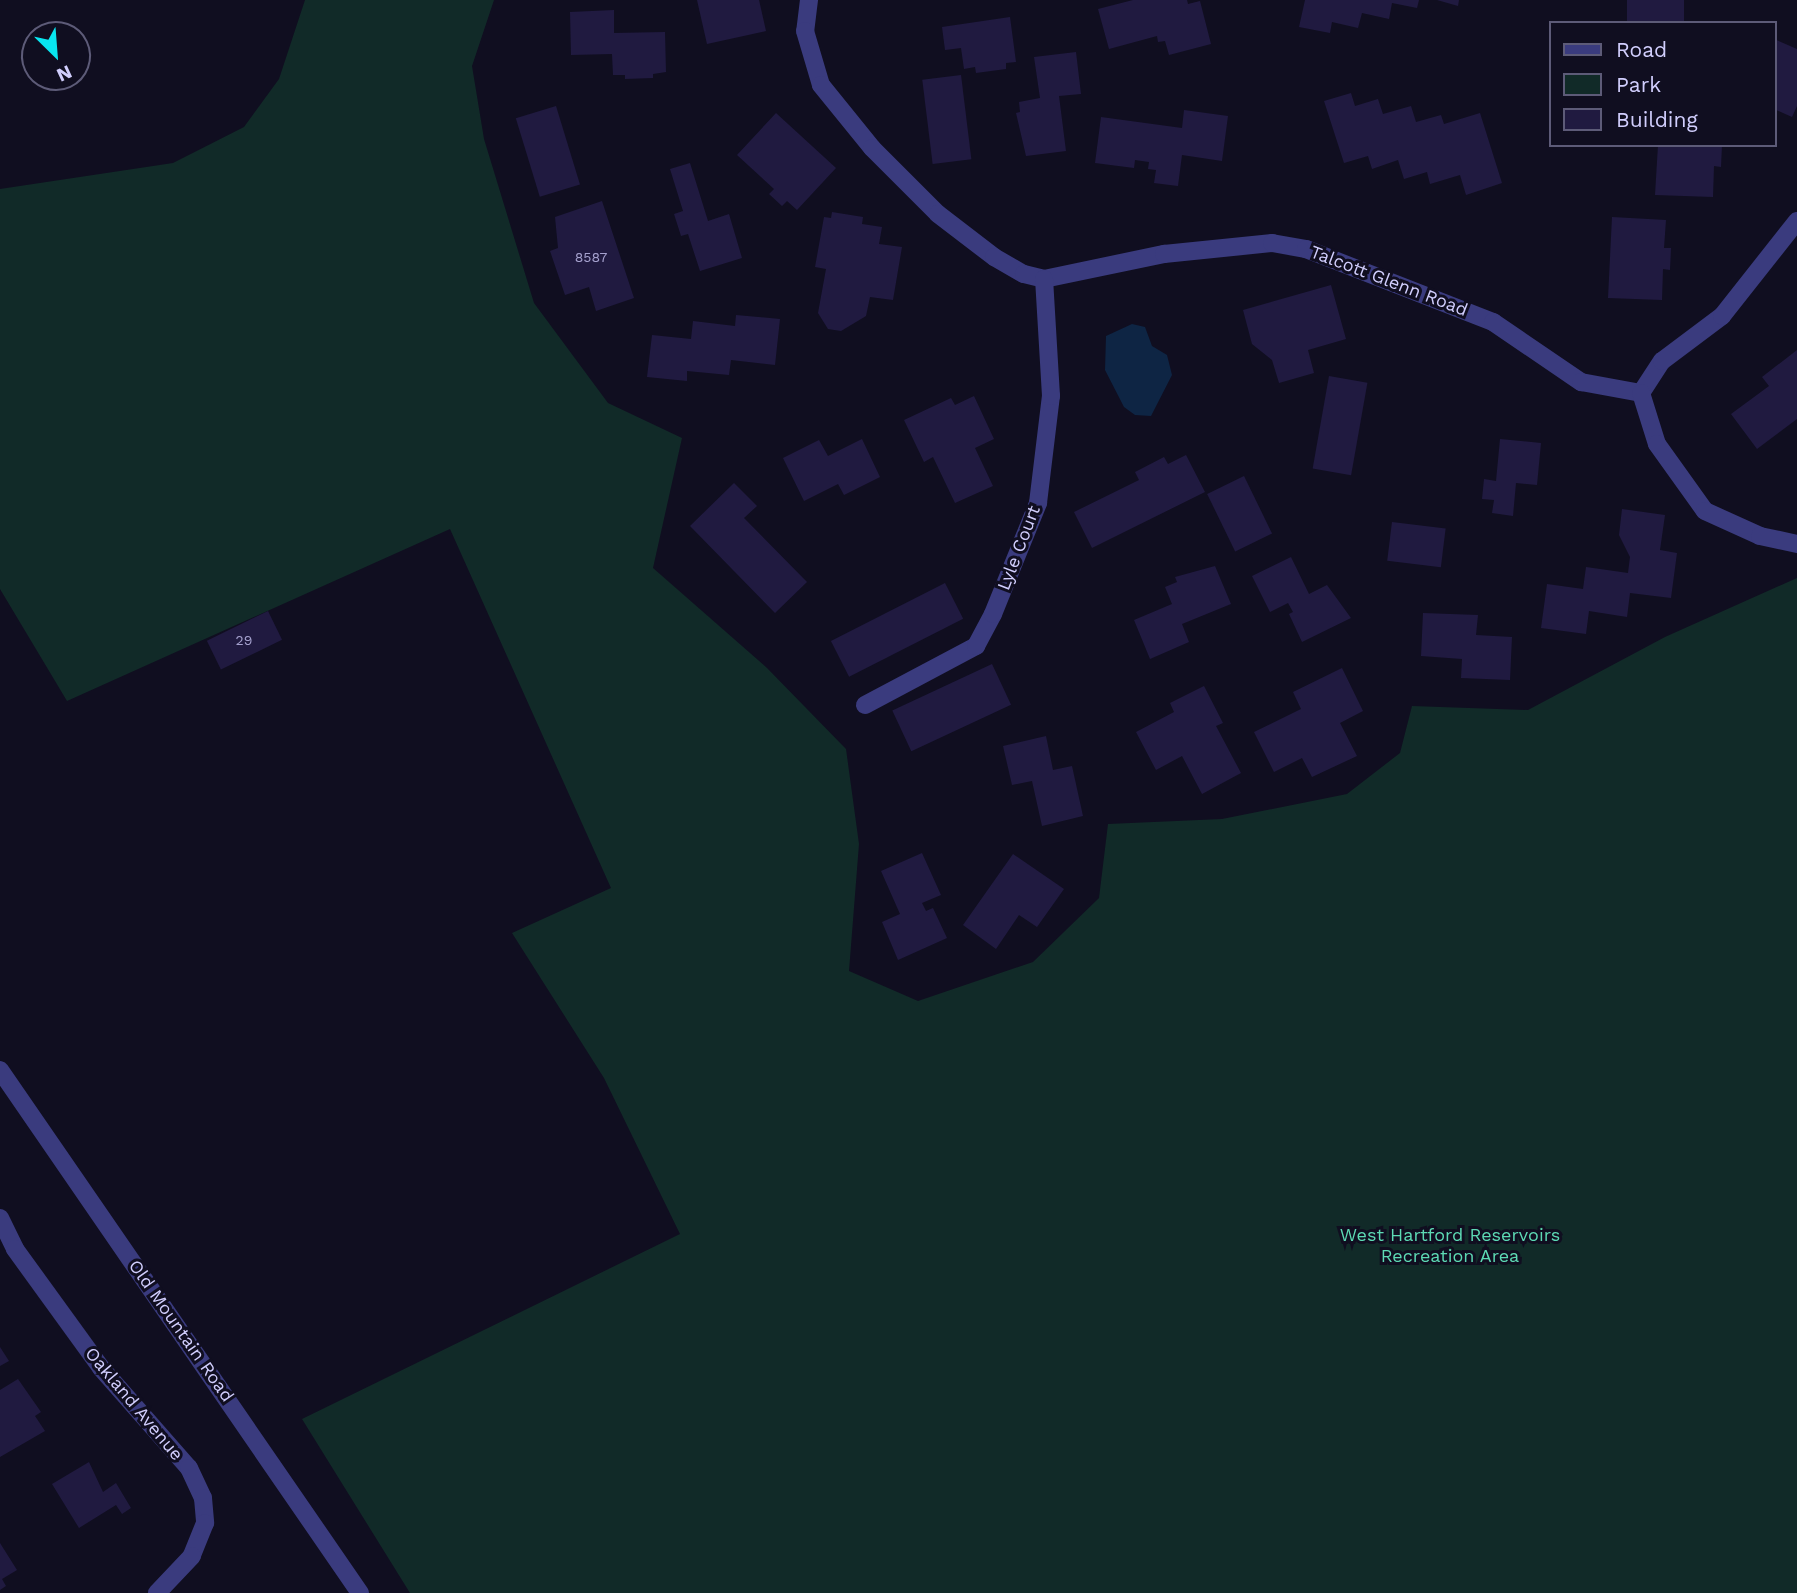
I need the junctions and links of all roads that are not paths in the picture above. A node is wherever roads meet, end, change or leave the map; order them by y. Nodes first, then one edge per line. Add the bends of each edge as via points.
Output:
1 (808, 0) edge
2 (1797, 220) edge
3 (1044, 279) junction
4 (1641, 393) junction
5 (1797, 544) edge
6 (865, 705) dead end
7 (0, 1070) edge
8 (0, 1219) edge
9 (157, 1593) edge
10 (360, 1593) edge

1 - 3 street via 805,32 821,85 872,148 938,214 994,257
2 - 4 street via 1722,316 1662,361
3 - 4 street, Talcott Glenn Road via 1164,254 1272,243 1306,249 1493,322 1581,382
3 - 6 street, Lyle Court via 1051,396 1038,503 993,614 976,646
4 - 5 street via 1657,444 1705,511 1760,536
7 - 10 street, Old Mountain Road
8 - 9 street, Oakland Avenue via 15,1249 101,1368 189,1468 203,1497 205,1523 192,1556

